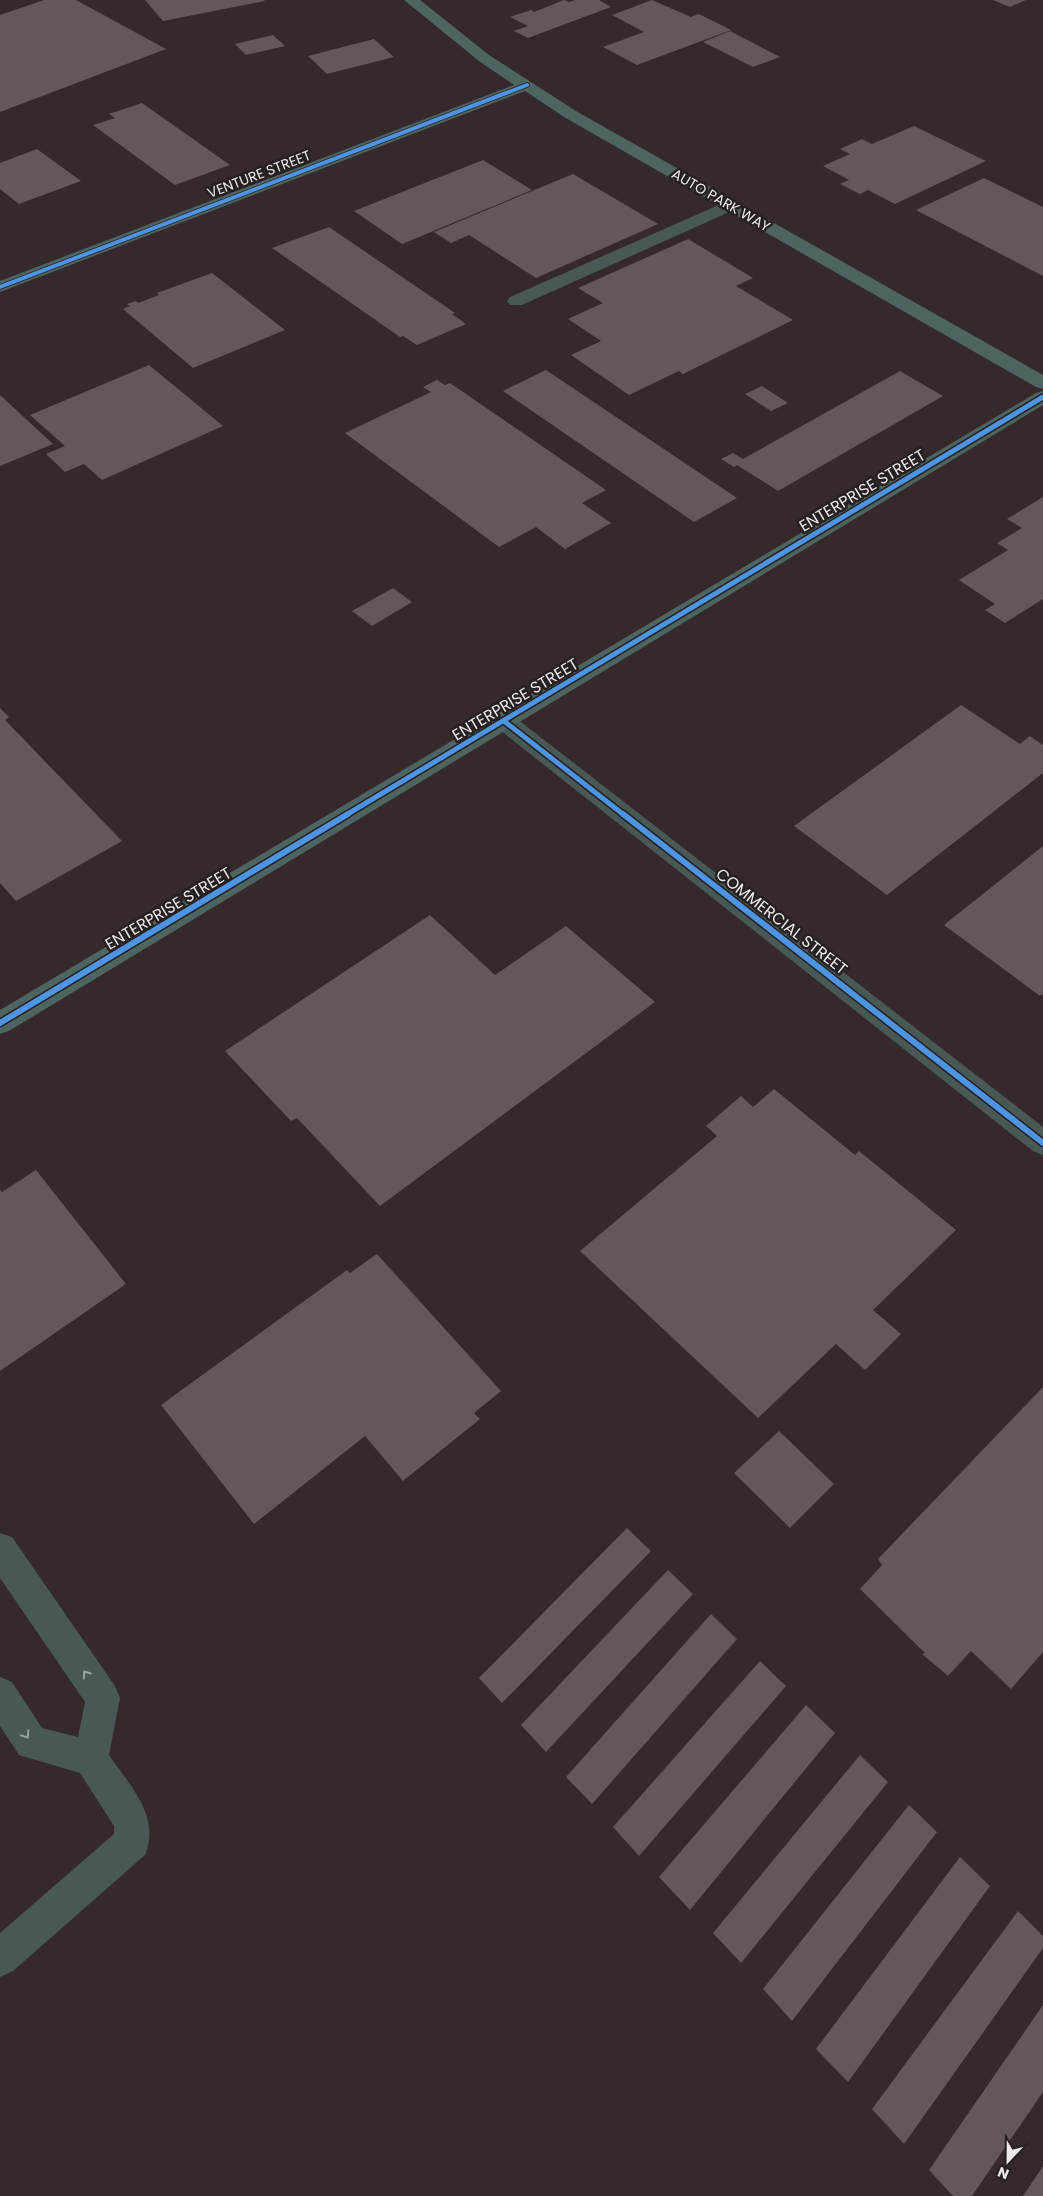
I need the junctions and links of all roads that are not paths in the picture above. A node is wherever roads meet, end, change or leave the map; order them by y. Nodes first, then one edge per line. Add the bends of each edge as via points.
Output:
1 (411, 0) edge
2 (527, 85) junction
3 (730, 205) junction
4 (0, 287) edge
5 (516, 301) dead end
6 (1043, 383) edge
7 (1043, 397) edge
8 (504, 721) junction
9 (0, 1023) edge
10 (1043, 1143) edge
11 (0, 1549) edge
12 (0, 1694) edge
13 (91, 1758) junction
14 (0, 1958) edge

1 - 2 street, AUTO PARK WAY via 484,58
2 - 3 street, AUTO PARK WAY via 570,114
2 - 4 street, VENTURE STREET
3 - 5 street
3 - 6 street, AUTO PARK WAY
7 - 8 street, ENTERPRISE STREET
8 - 9 street, ENTERPRISE STREET
8 - 10 street, COMMERCIAL STREET
13 -> 11 street via 103,1698
12 -> 13 street via 31,1743
13 - 14 street via 132,1822 132,1842

